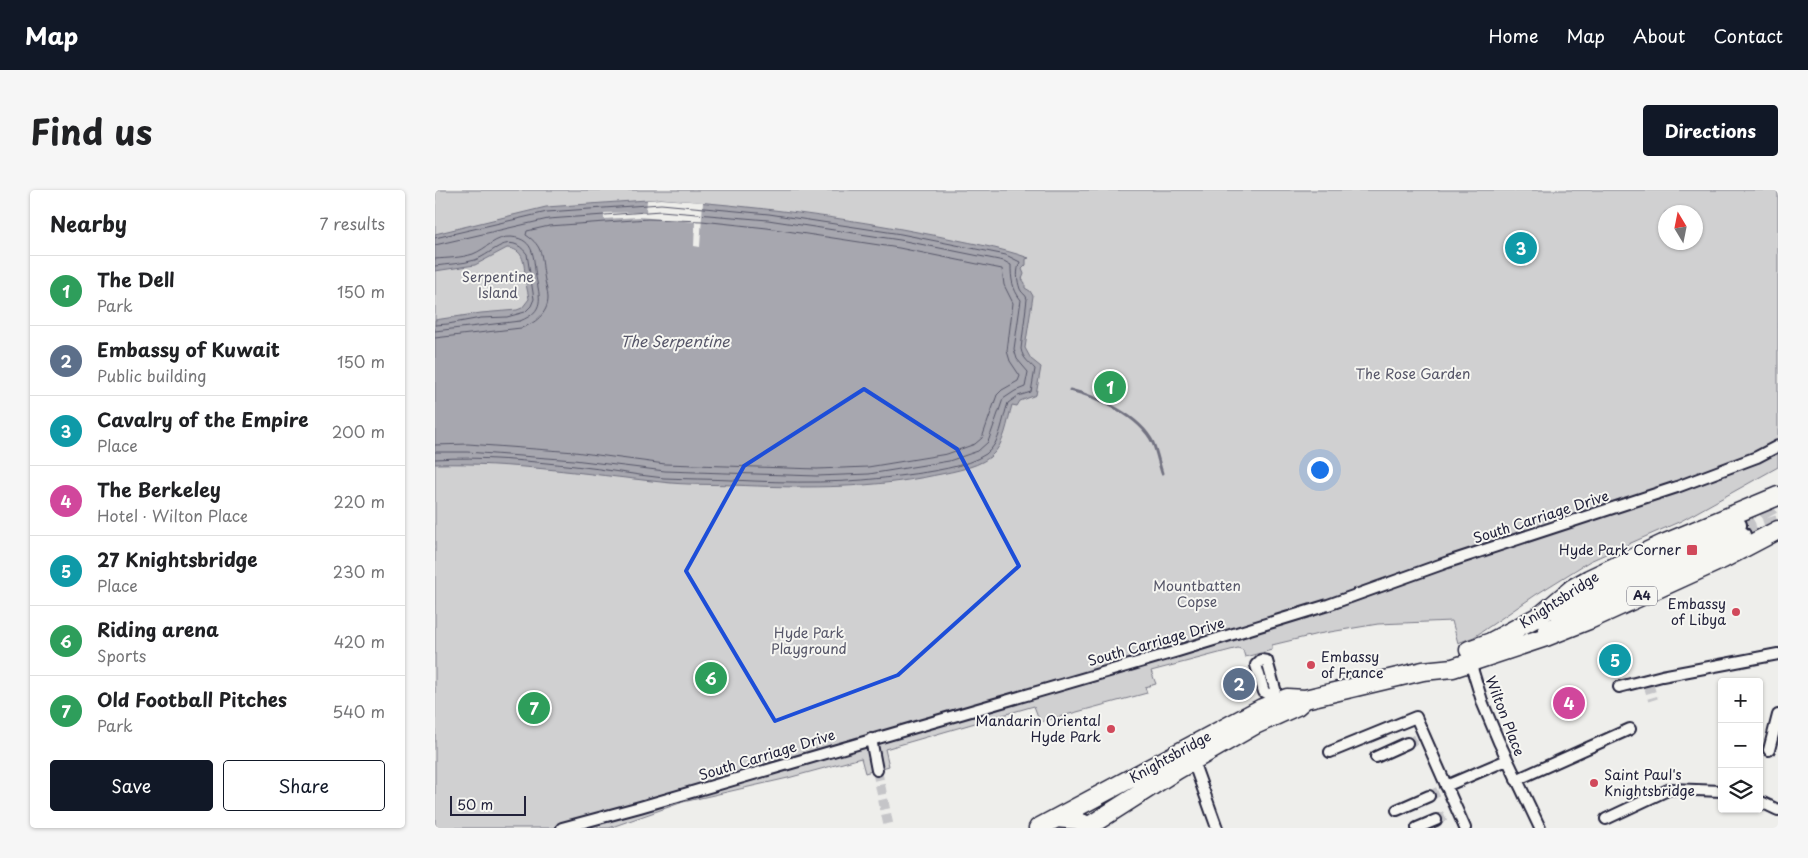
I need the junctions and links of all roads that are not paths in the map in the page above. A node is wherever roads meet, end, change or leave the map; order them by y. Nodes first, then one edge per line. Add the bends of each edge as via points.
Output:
1 (1778, 446) edge
2 (1778, 496) edge
3 (1778, 530) edge
4 (1541, 615) junction
5 (1501, 651) junction
6 (1778, 654) edge
7 (1470, 662) junction
8 (1423, 671) junction
9 (1619, 687) dead end
10 (1305, 699) junction
11 (1778, 715) edge
12 (1630, 729) dead end
13 (871, 739) junction
14 (1416, 740) junction
15 (1769, 750) dead end
16 (1331, 752) dead end
17 (1376, 757) dead end
18 (1193, 760) junction
19 (1507, 760) junction
20 (877, 770) tunnel mouth
21 (1516, 780) junction
22 (1445, 788) junction
23 (1718, 791) edge
24 (1429, 796) tunnel mouth
25 (1097, 797) junction
26 (1763, 803) edge
27 (1397, 810) dead end
28 (1778, 810) edge
29 (1057, 819) junction
30 (1606, 819) dead end
31 (1436, 820) tunnel mouth
32 (1088, 827) edge
33 (562, 828) edge
34 (1038, 828) edge
35 (1217, 828) edge
36 (1417, 828) edge
37 (1465, 828) edge
38 (1540, 828) edge

1 - 13 street, South Carriage Drive via 1677,487 1328,605
2 - 4 highway, Knightsbridge / A4 via 1589,579
3 - 5 highway, Knightsbridge / A4 via 1723,559 1589,620
4 - 5 main road, A4 via 1740,530
4 - 8 highway, Knightsbridge / A4 via 1491,642
5 - 7 highway, Knightsbridge / A4
6 - 9 street
7 - 8 highway, Knightsbridge / A4 via 1453,668
7 - 19 street, Wilton Place via 1483,704
8 - 10 highway, Knightsbridge / A4
10 - 18 highway, Knightsbridge / A4
10 - 25 highway, Knightsbridge / A4 via 1273,699
11 - 15 street
12 - 21 street, Wilton Place
13 - 20 street
13 - 33 street, South Carriage Drive
14 - 16 street via 1416,717
14 - 17 street
14 - 22 street
18 - 32 highway, Knightsbridge / A4
18 - 35 street
19 - 21 street, Wilton Place
19 - 22 street
21 - 38 street, Wilton Place
22 - 37 street via 1453,812
23 - 30 street via 1670,789
24 - 27 street
25 - 29 highway, Knightsbridge / A4
25 - 32 highway
26 - 28 street
29 - 32 main road via 1081,821
29 - 34 highway, Knightsbridge / A4
31 - 36 street

